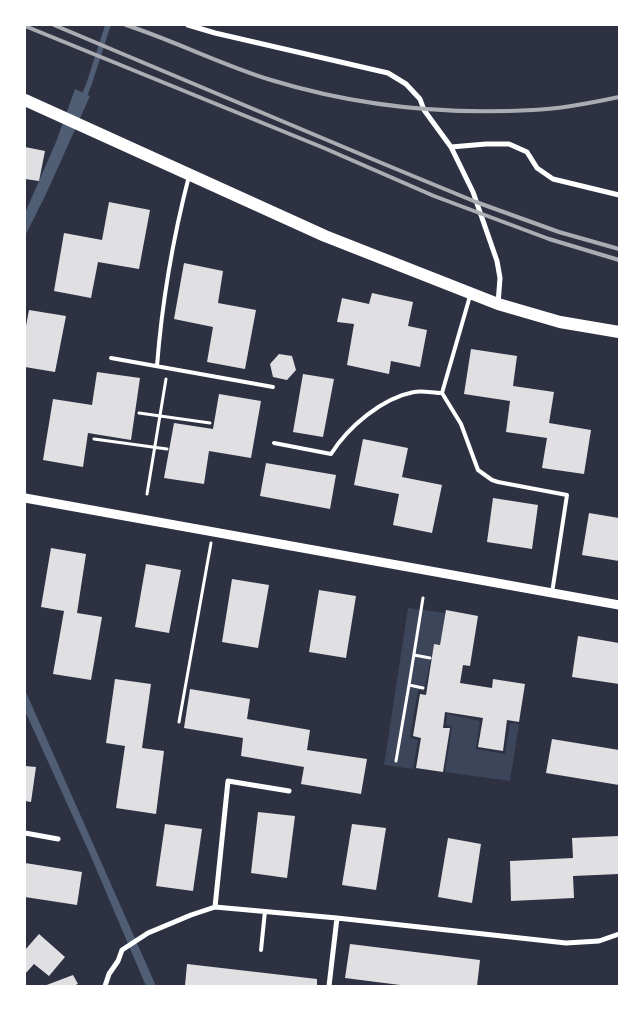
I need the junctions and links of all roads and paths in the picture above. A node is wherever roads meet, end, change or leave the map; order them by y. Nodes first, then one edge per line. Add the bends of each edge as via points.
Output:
1 (188, 25) edge
2 (25, 100) edge
3 (451, 147) junction
4 (189, 173) junction
5 (619, 195) edge
6 (470, 294) junction
7 (498, 304) junction
8 (619, 332) edge
9 (110, 358) dead end
10 (156, 366) junction
11 (168, 368) junction
12 (272, 387) dead end
13 (442, 393) junction
14 (139, 413) dead end
15 (160, 416) junction
16 (210, 423) dead end
17 (94, 440) dead end
18 (274, 443) dead end
19 (155, 447) junction
20 (168, 449) dead end
21 (148, 494) dead end
22 (25, 498) edge
23 (213, 532) junction
24 (552, 593) junction
25 (424, 598) dead end
26 (619, 604) edge
27 (414, 655) junction
28 (430, 658) dead end
29 (409, 685) junction
30 (423, 688) dead end
31 (179, 722) dead end
32 (396, 761) dead end
33 (289, 792) dead end
34 (25, 833) edge
35 (58, 839) dead end
36 (215, 907) junction
37 (266, 911) junction
38 (337, 918) junction
39 (619, 934) edge
40 (261, 950) dead end
41 (105, 986) edge
42 (329, 986) edge

1 - 3 street via 388,73 406,84 420,99 424,110
2 - 4 main road
3 - 5 street via 509,144 527,152 537,168 554,179
3 - 7 street via 473,192 497,261 500,278
4 - 6 main road via 325,236
4 - 10 lane via 175,229
6 - 7 main road
6 - 13 lane
7 - 8 main road via 560,322
9 - 10 lane
10 - 11 lane
11 - 12 lane
11 - 15 path
13 - 18 lane via 415,391 384,403 360,420 331,454
13 - 24 lane via 461,424 478,470 498,482 568,495
14 - 15 path
15 - 16 path
15 - 19 path
17 - 19 path
19 - 20 path
19 - 21 path
22 - 23 street
23 - 24 street
23 - 31 path
24 - 26 street
25 - 27 path
27 - 28 path
27 - 29 path
29 - 30 path
29 - 32 path
33 - 36 street via 228,781
34 - 35 street
36 - 37 street
36 - 41 street via 148,933 122,950
37 - 38 street
37 - 40 lane
38 - 39 street via 566,943 599,941
38 - 42 street

